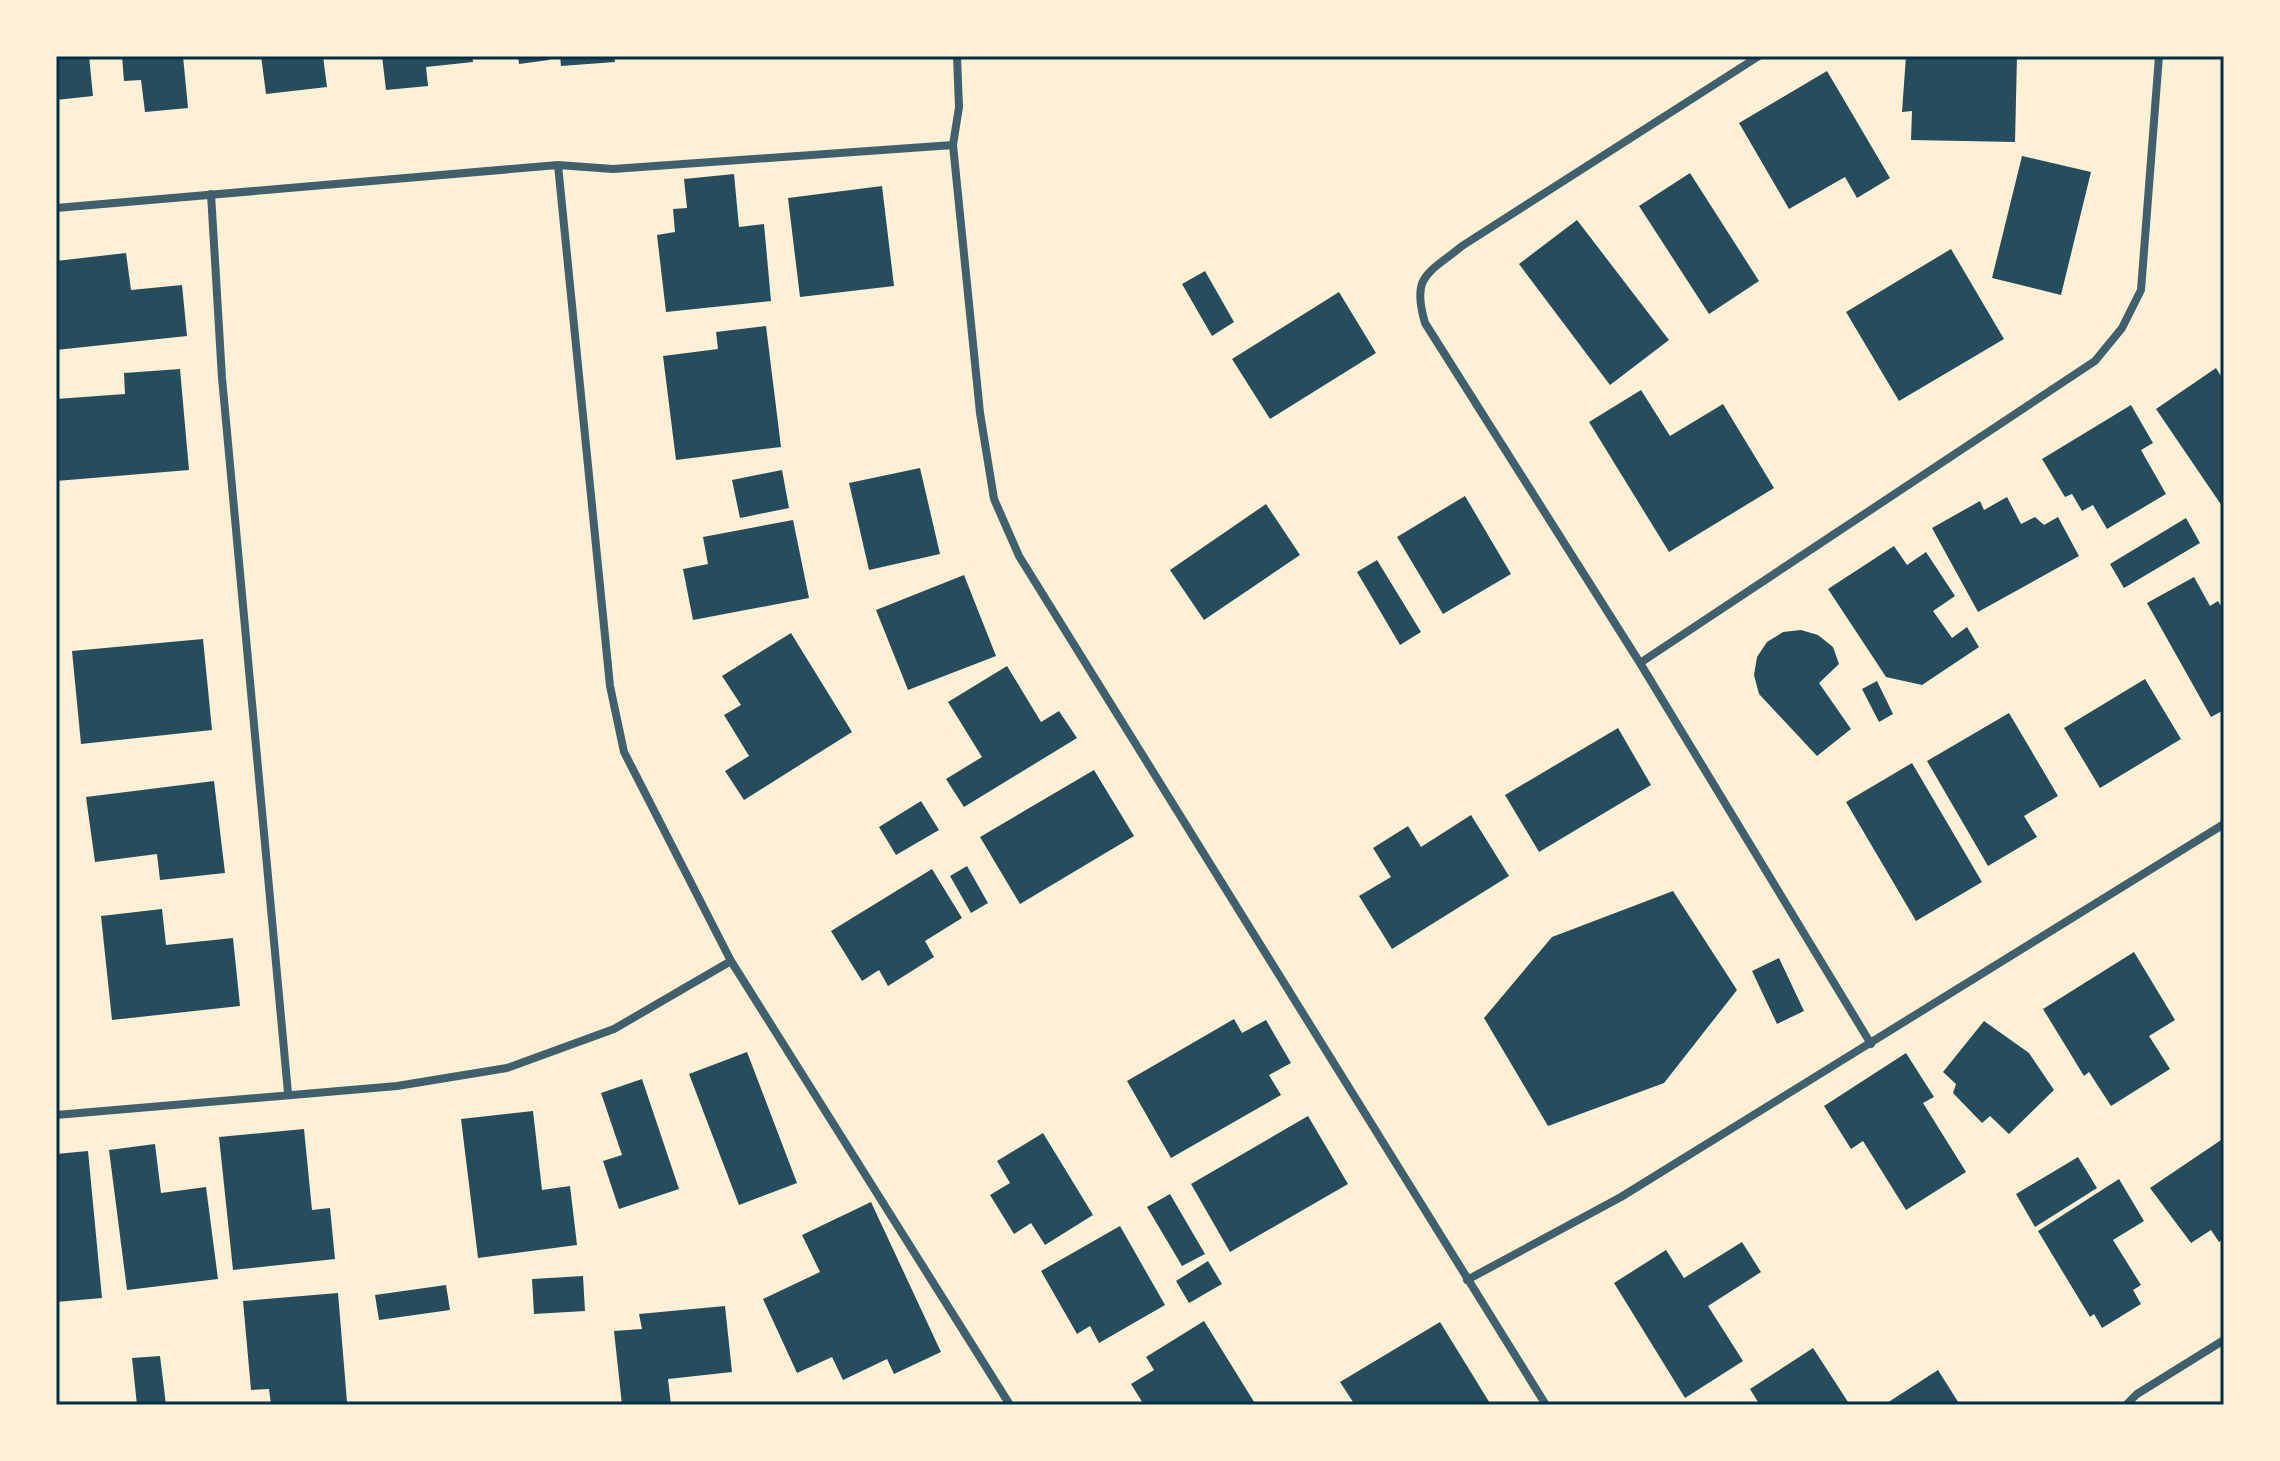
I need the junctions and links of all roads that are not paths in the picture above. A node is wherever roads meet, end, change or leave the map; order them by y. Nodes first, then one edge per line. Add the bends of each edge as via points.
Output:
1 (957, 56) edge
2 (1759, 56) edge
3 (2159, 56) edge
4 (953, 145) junction
5 (558, 165) junction
6 (211, 194) junction
7 (56, 208) edge
8 (1640, 663) junction
9 (2224, 824) edge
10 (731, 961) junction
11 (1871, 1044) junction
12 (288, 1093) junction
13 (56, 1115) edge
14 (1467, 1280) junction
15 (2224, 1340) edge
16 (1006, 1404) edge
17 (1546, 1405) edge
18 (2126, 1405) edge

1 - 4 street via 959,107
2 - 8 street via 1462,246 1423,278 1419,290 1425,323
3 - 8 street via 2141,290 2122,328 2095,361
4 - 5 street via 613,169
4 - 14 street via 980,413 994,499 1019,556
5 - 6 street
5 - 10 street via 610,686 621,739
6 - 7 street
6 - 12 street via 222,378
8 - 11 street
9 - 11 street
10 - 12 street via 614,1029 507,1068 397,1086
10 - 16 street
11 - 14 street via 1621,1197
12 - 13 street
14 - 17 street
15 - 18 street

